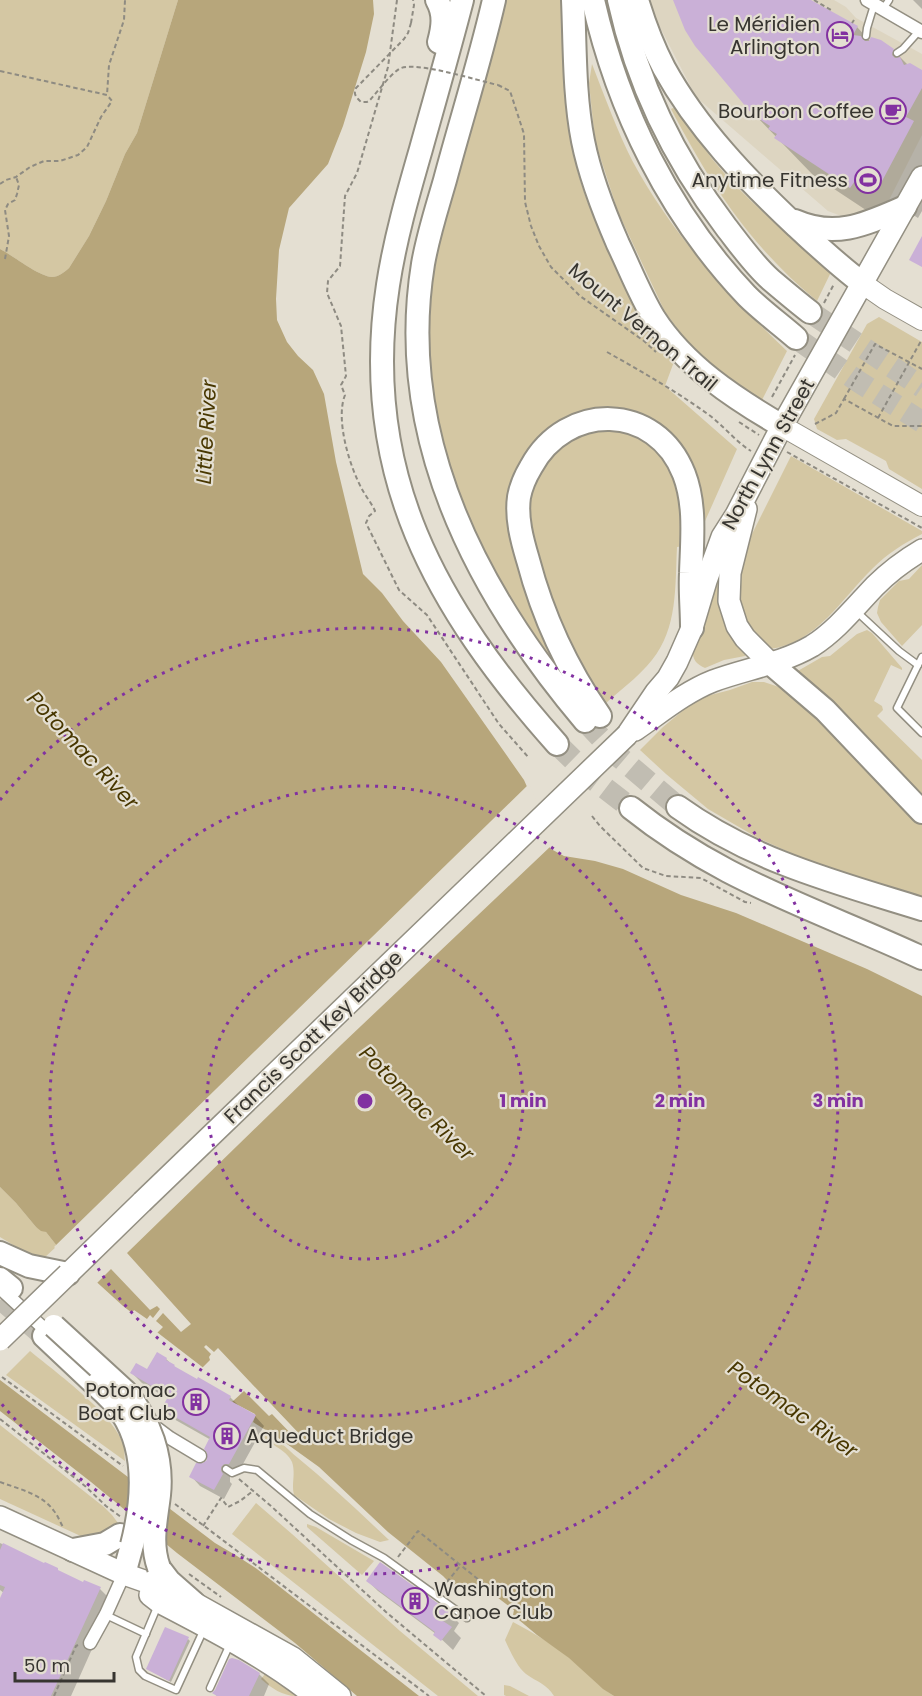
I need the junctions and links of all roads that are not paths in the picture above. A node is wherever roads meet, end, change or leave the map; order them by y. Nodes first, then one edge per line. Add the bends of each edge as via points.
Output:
1 (437, 0) edge
2 (462, 0) edge
3 (494, 0) edge
4 (573, 0) edge
5 (592, 0) edge
6 (619, 0) edge
7 (637, 0) edge
8 (878, 3) edge
9 (921, 32) edge
10 (866, 36) dead end
11 (897, 53) dead end
12 (427, 125) junction
13 (922, 177) edge
14 (905, 207) junction
15 (786, 217) junction
16 (862, 283) junction
17 (810, 312) tunnel mouth
18 (922, 320) edge
19 (796, 338) tunnel mouth
20 (782, 426) junction
21 (752, 481) junction
22 (922, 506) edge
23 (922, 550) edge
24 (854, 609) junction
25 (692, 628) junction
26 (922, 657) edge
27 (770, 663) junction
28 (918, 665) junction
29 (922, 733) edge
30 (627, 735) junction
31 (557, 744) tunnel mouth
32 (678, 807) tunnel mouth
33 (630, 808) tunnel mouth
34 (922, 812) edge
35 (922, 909) edge
36 (922, 958) edge
37 (0, 1253) edge
38 (68, 1274) junction
39 (2, 1290) edge
40 (0, 1340) edge
41 (200, 1456) dead end
42 (229, 1471) road end
43 (0, 1517) edge
44 (128, 1527) junction
45 (71, 1540) junction
46 (124, 1574) junction
47 (159, 1602) junction
48 (194, 1603) junction
49 (106, 1614) junction
50 (467, 1618) dead end
51 (206, 1626) junction
52 (146, 1634) junction
53 (232, 1641) junction
54 (90, 1643) dead end
55 (210, 1688) dead end
56 (315, 1696) edge
57 (340, 1696) edge

1 - 12 highway via 443,22 430,74
2 - 12 highway
3 - 25 highway via 423,265 418,312 422,398 438,468 466,540 514,625 541,665 592,718 548,624 533,579 520,528 519,498 540,452 561,432 595,419 616,419 646,429 674,455 691,499
4 - 20 highway via 583,141 603,207 636,282 655,318 694,363 734,396
5 - 19 highway via 615,78 664,185 718,263 749,297
6 - 17 highway via 650,97 691,177 743,249 770,279
7 - 15 highway via 655,48 683,98 732,161
8 - 9 street
8 - 10 lane
9 - 11 lane
12 - 31 highway via 397,235 385,311 382,381 386,432 411,521 441,587 494,668
13 - 14 highway, North Lynn Street
14 - 15 highway via 861,226 836,230 814,228
14 - 16 highway, North Lynn Street
15 - 16 highway
16 - 18 main road
16 - 20 highway, North Lynn Street
20 - 21 highway, North Lynn Street
20 - 22 main road
21 - 25 highway, North Lynn Street via 722,537
21 - 27 highway via 730,573 729,601 737,626
23 - 24 highway via 894,569
24 - 27 highway via 815,644
24 - 28 lane
25 - 30 highway, North Lynn Street via 668,678
26 - 28 lane
27 - 30 highway via 710,682
27 - 34 highway via 825,710
28 - 29 lane via 897,708
30 - 38 highway, Francis Scott Key Bridge, bridge
32 - 35 highway via 713,831 768,858
33 - 36 highway via 728,871
37 - 38 highway via 29,1266
38 - 40 highway, Francis Scott Key Bridge, bridge
39 - 41 street via 135,1412
42 - 50 lane via 257,1470 310,1514 393,1564
43 - 45 highway
44 - 45 highway via 105,1544
44 - 46 highway
44 - 48 highway, bridge via 141,1482 134,1435 112,1400 49,1331 126,1392 148,1427 160,1487 154,1550 159,1568
45 - 46 highway
46 - 47 highway
46 - 48 highway
46 - 49 street
47 - 51 highway
47 - 52 lane
48 - 57 highway via 293,1658
49 - 52 lane
49 - 54 street
51 - 52 lane via 176,1690 139,1670 136,1657
51 - 53 highway
53 - 55 lane
53 - 56 highway

